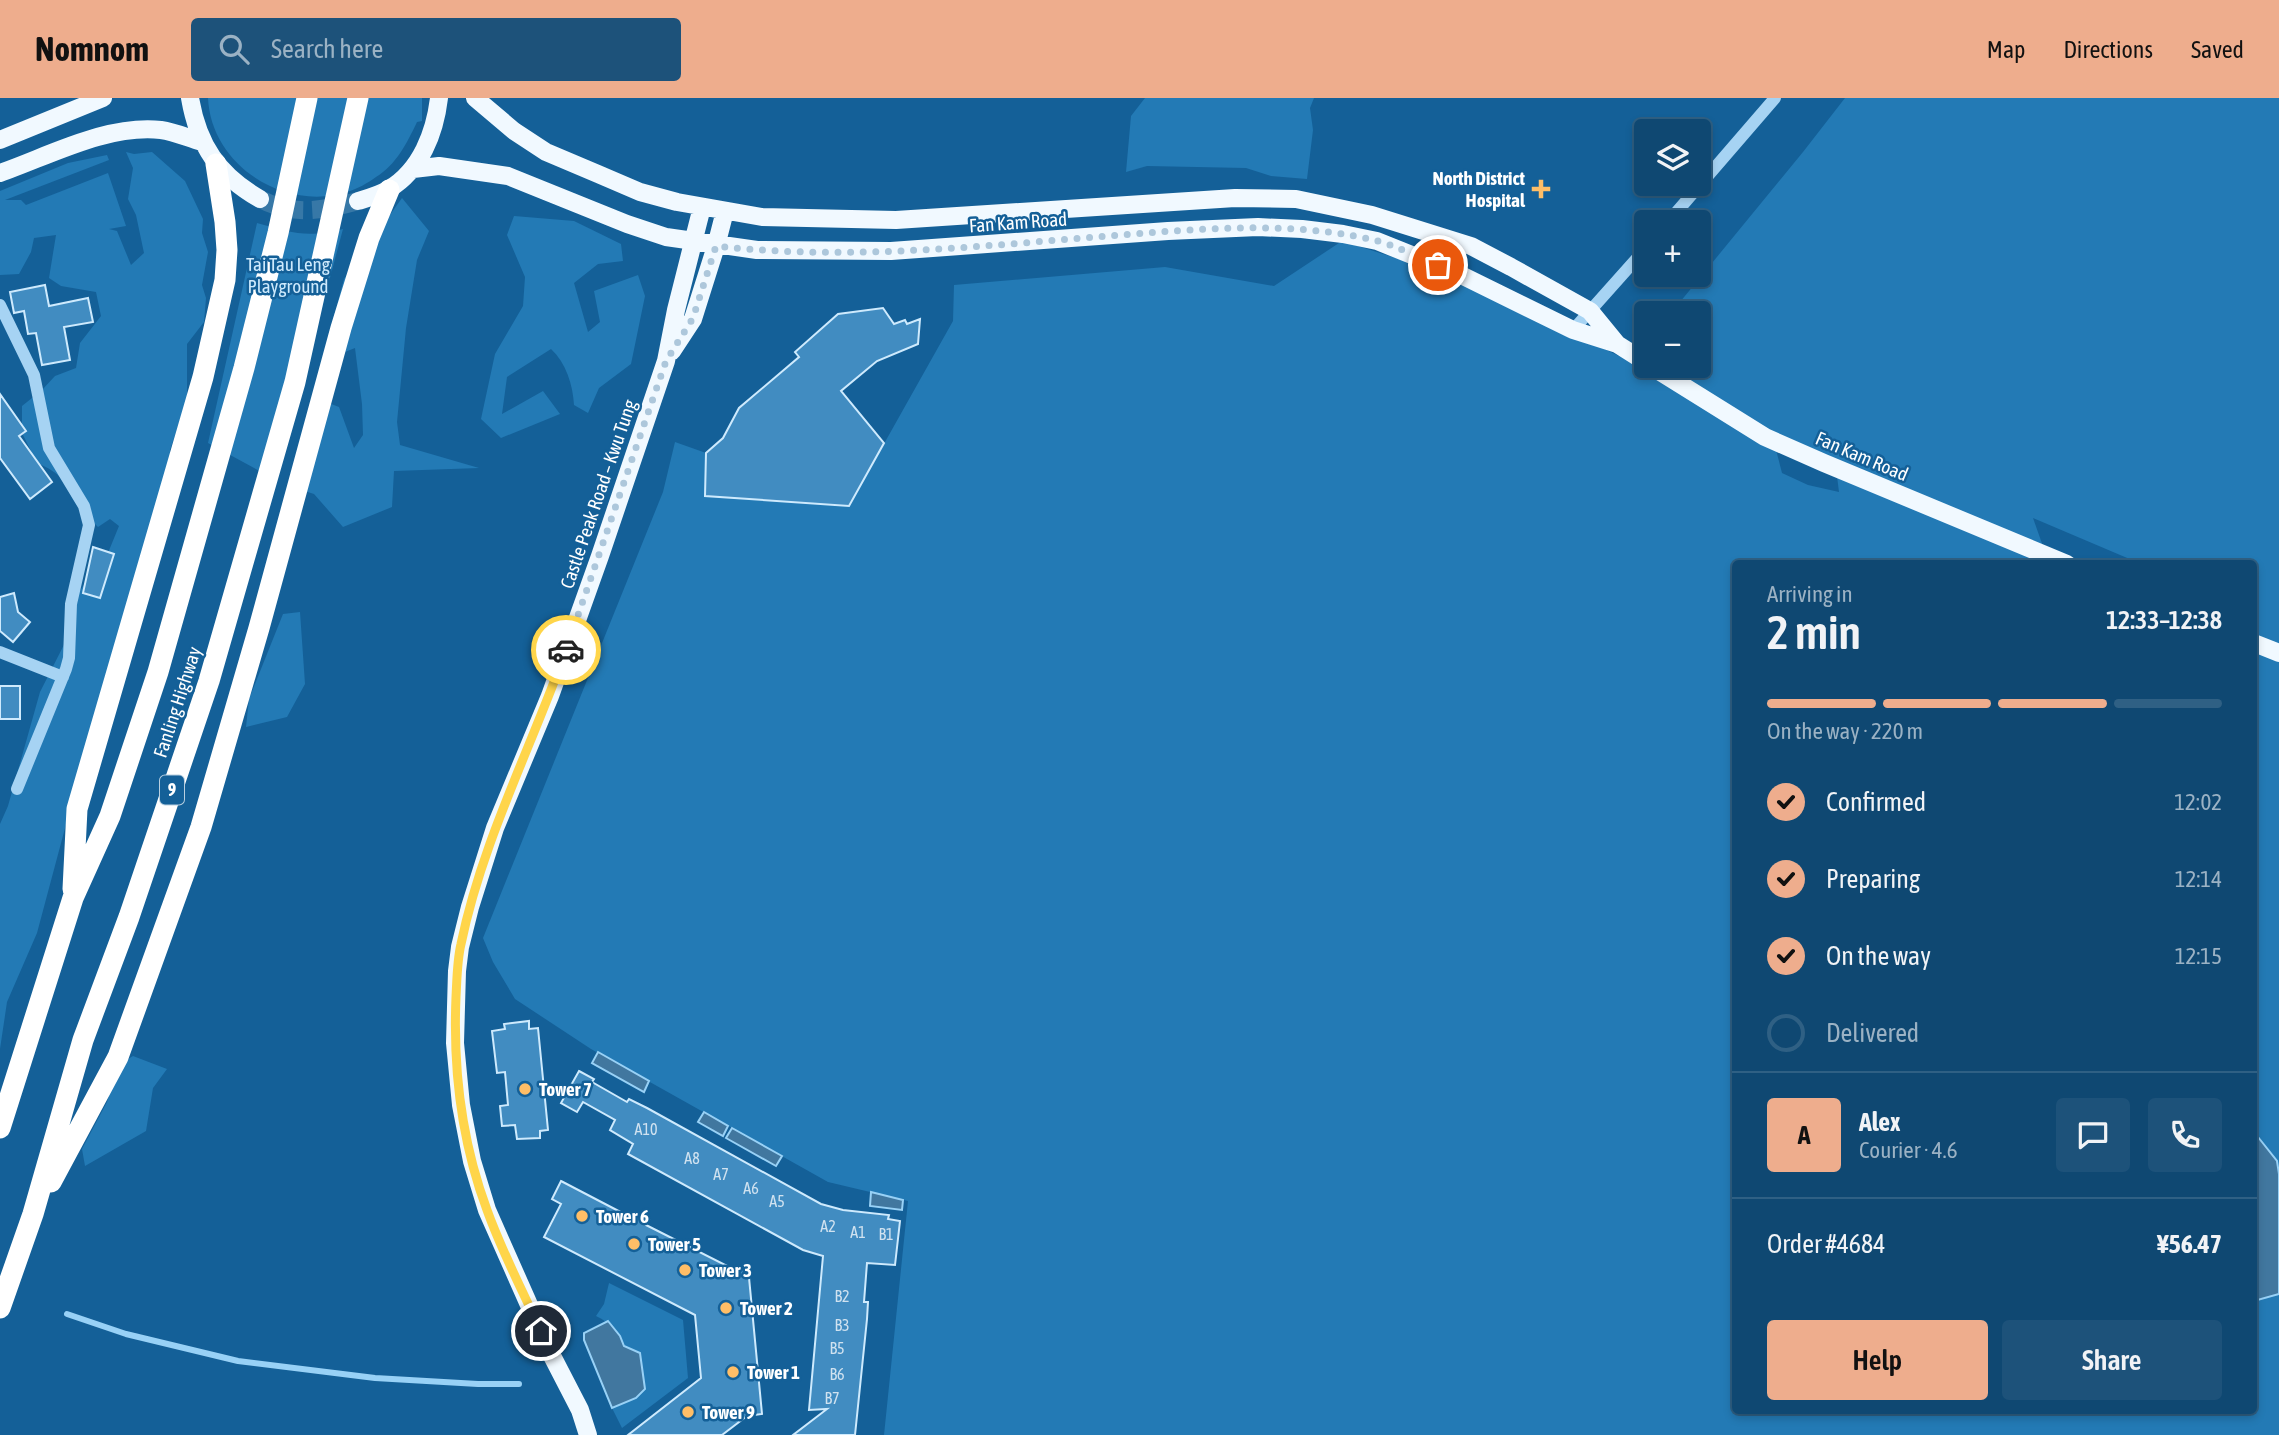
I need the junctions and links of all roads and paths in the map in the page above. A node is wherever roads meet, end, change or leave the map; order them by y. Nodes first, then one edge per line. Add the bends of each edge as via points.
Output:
1 (103, 98) edge
2 (190, 98) edge
3 (307, 98) edge
4 (358, 98) edge
5 (439, 98) edge
6 (475, 98) edge
7 (1774, 98) edge
8 (0, 140) edge
9 (202, 142) junction
10 (216, 164) junction
11 (413, 169) junction
12 (0, 173) edge
13 (389, 190) junction
14 (260, 199) tunnel mouth
15 (358, 201) tunnel mouth
16 (702, 207) junction
17 (1678, 210) edge
18 (725, 211) junction
19 (695, 242) junction
20 (716, 246) junction
21 (1634, 262) edge
22 (0, 305) edge
23 (1590, 311) junction
24 (1573, 330) junction
25 (1617, 344) junction
26 (1634, 355) edge
27 (666, 361) junction
28 (1671, 378) edge
29 (2057, 560) edge
30 (2257, 644) edge
31 (0, 652) edge
32 (2279, 653) edge
33 (63, 677) junction
34 (18, 789) dead end
35 (73, 898) junction
36 (0, 1128) edge
37 (33, 1214) junction
38 (0, 1308) edge
39 (588, 1435) edge

1 - 8 main road
2 - 9 main road
3 - 35 highway, Fanling Highway via 244,368 158,672 110,817
4 - 37 highway, Fanling Highway / 9 via 295,382 209,681 83,1040
5 - 11 main road via 437,118
6 - 16 main road, Fan Kam Road via 545,152 640,192
7 - 17 street
9 - 10 main road
9 - 12 main road via 161,130 129,131 56,150
10 - 14 main road
10 - 35 highway via 225,222 225,280 203,377 77,809
11 - 13 main road
11 - 19 main road, Fan Kam Road via 439,166 508,176 627,224
13 - 15 main road
13 - 37 highway via 345,315 201,827 118,1057
16 - 18 main road, Fan Kam Road
16 - 19 main road, Castle Peak Road – Kwu Tung
18 - 20 main road, Castle Peak Road – Kwu Tung
18 - 23 main road, Fan Kam Road via 762,217 896,219 1234,198 1296,199 1372,215 1471,246
19 - 20 main road, Fan Kam Road
19 - 27 main road, Castle Peak Road – Kwu Tung
20 - 24 main road, Fan Kam Road via 891,251 1168,231 1302,229 1377,241 1459,274
20 - 27 main road, Castle Peak Road – Kwu Tung via 693,318
21 - 23 street
22 - 33 street via 34,375 48,448 84,506 89,525 71,604 69,658
23 - 24 street
23 - 25 main road, Fan Kam Road
24 - 25 main road, Fan Kam Road
25 - 26 main road, Fan Kam Road
27 - 39 main road, Castle Peak Road – Kwu Tung via 550,696 495,828 460,947 457,975 454,1043 472,1161 487,1210
28 - 29 main road, Fan Kam Road via 1765,437
30 - 32 main road
31 - 33 street
33 - 34 street
35 - 36 highway, Fanling Highway
37 - 38 highway, Fanling Highway / 9

